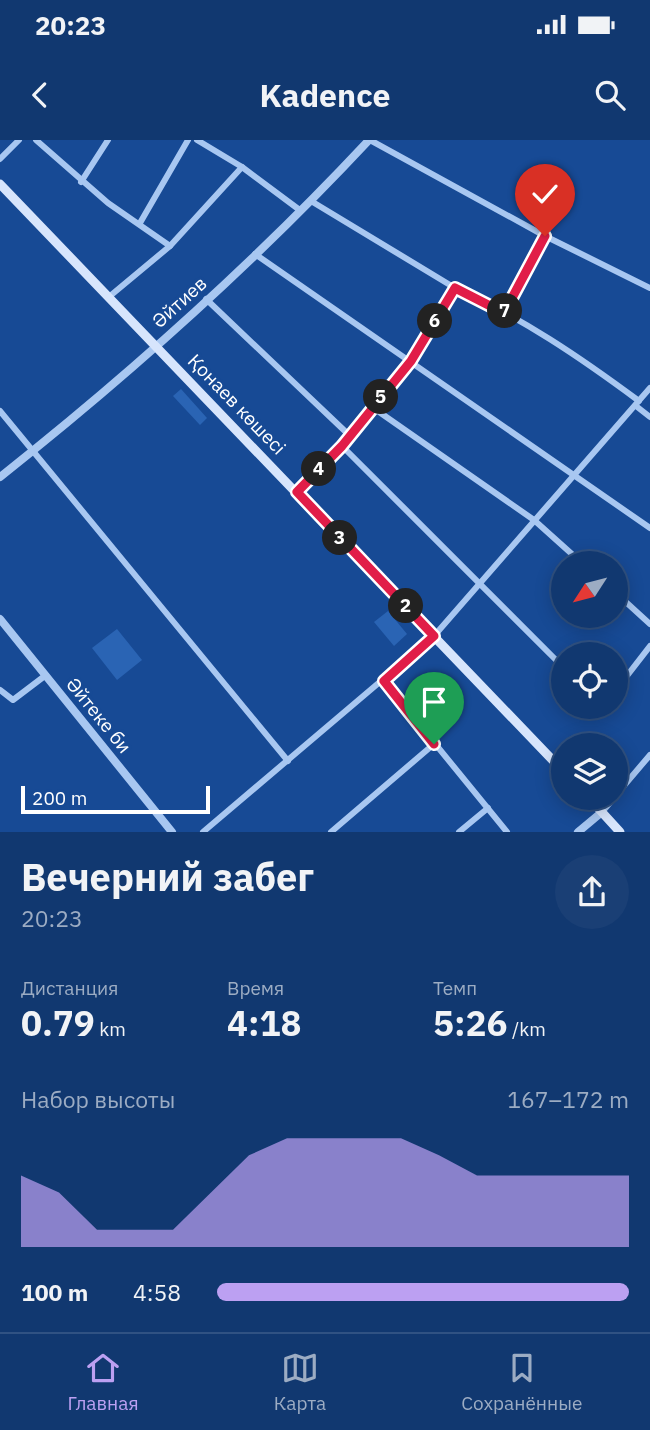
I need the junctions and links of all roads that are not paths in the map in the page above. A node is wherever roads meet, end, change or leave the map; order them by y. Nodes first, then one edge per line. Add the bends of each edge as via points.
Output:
1 (19, 140) edge
2 (36, 140) edge
3 (108, 140) edge
4 (188, 140) edge
5 (197, 140) edge
6 (369, 140) edge
7 (0, 159) edge
8 (242, 167) junction
9 (81, 182) junction
10 (0, 184) edge
11 (311, 201) junction
12 (301, 211) junction
13 (139, 223) junction
14 (545, 236) junction
15 (170, 246) junction
16 (255, 254) junction
17 (455, 288) junction
18 (650, 288) edge
19 (110, 296) junction
20 (206, 299) junction
21 (504, 313) junction
22 (156, 344) junction
23 (411, 361) junction
24 (650, 388) edge
25 (637, 403) junction
26 (372, 407) junction
27 (0, 411) edge
28 (650, 418) edge
29 (348, 434) junction
30 (342, 446) junction
31 (33, 452) junction
32 (574, 475) junction
33 (0, 477) edge
34 (297, 492) junction
35 (534, 520) junction
36 (650, 528) edge
37 (569, 551) edge
38 (480, 582) junction
39 (628, 604) edge
40 (0, 620) edge
41 (650, 624) edge
42 (434, 636) junction
43 (650, 646) edge
44 (551, 655) edge
45 (628, 674) edge
46 (46, 675) junction
47 (384, 681) junction
48 (0, 690) edge
49 (434, 744) junction
50 (650, 755) edge
51 (551, 758) edge
52 (288, 761) junction
53 (628, 781) edge
54 (488, 808) junction
55 (602, 812) joint
56 (172, 831) edge
57 (203, 831) edge
58 (331, 831) edge
59 (459, 831) edge
60 (507, 831) edge
61 (578, 831) edge
62 (620, 831) edge

1 - 7 street
2 - 9 street
3 - 9 street
4 - 13 street
5 - 8 street
6 - 11 street, Әйтиев
6 - 14 street
8 - 12 street
8 - 15 street
9 - 13 street
10 - 19 main road, Қонаев көшесі
11 - 12 street, Әйтиев
11 - 17 street
12 - 16 street, Әйтиев
13 - 15 street
14 - 18 street
14 - 21 street
15 - 19 street
16 - 20 street, Әйтиев
16 - 23 street
17 - 21 street
17 - 23 street
19 - 22 main road, Қонаев көшесі
20 - 22 street, Әйтиев
20 - 29 street
21 - 25 street via 584,360
22 - 31 street, Әйтиев
22 - 34 main road, Қонаев көшесі
23 - 26 street
23 - 32 street
24 - 25 street
25 - 28 street
25 - 32 street
26 - 29 street
26 - 35 street
27 - 31 street
29 - 30 street
30 - 34 street
30 - 38 street
31 - 33 street, Әйтиев
31 - 52 street
32 - 35 street
32 - 36 street
34 - 42 main road, Қонаев көшесі
35 - 37 street
35 - 38 street
38 - 42 street
38 - 44 street
39 - 41 street
40 - 46 street, Әйтеке би
42 - 47 street
42 - 51 main road, Қонаев көшесі
43 - 45 street
46 - 48 street via 13,700
46 - 56 street, Әйтеке би
47 - 49 street
47 - 52 street
49 - 54 street
49 - 58 street
50 - 53 street
52 - 57 street
54 - 59 street
54 - 60 street
55 - 61 street
55 - 62 main road

